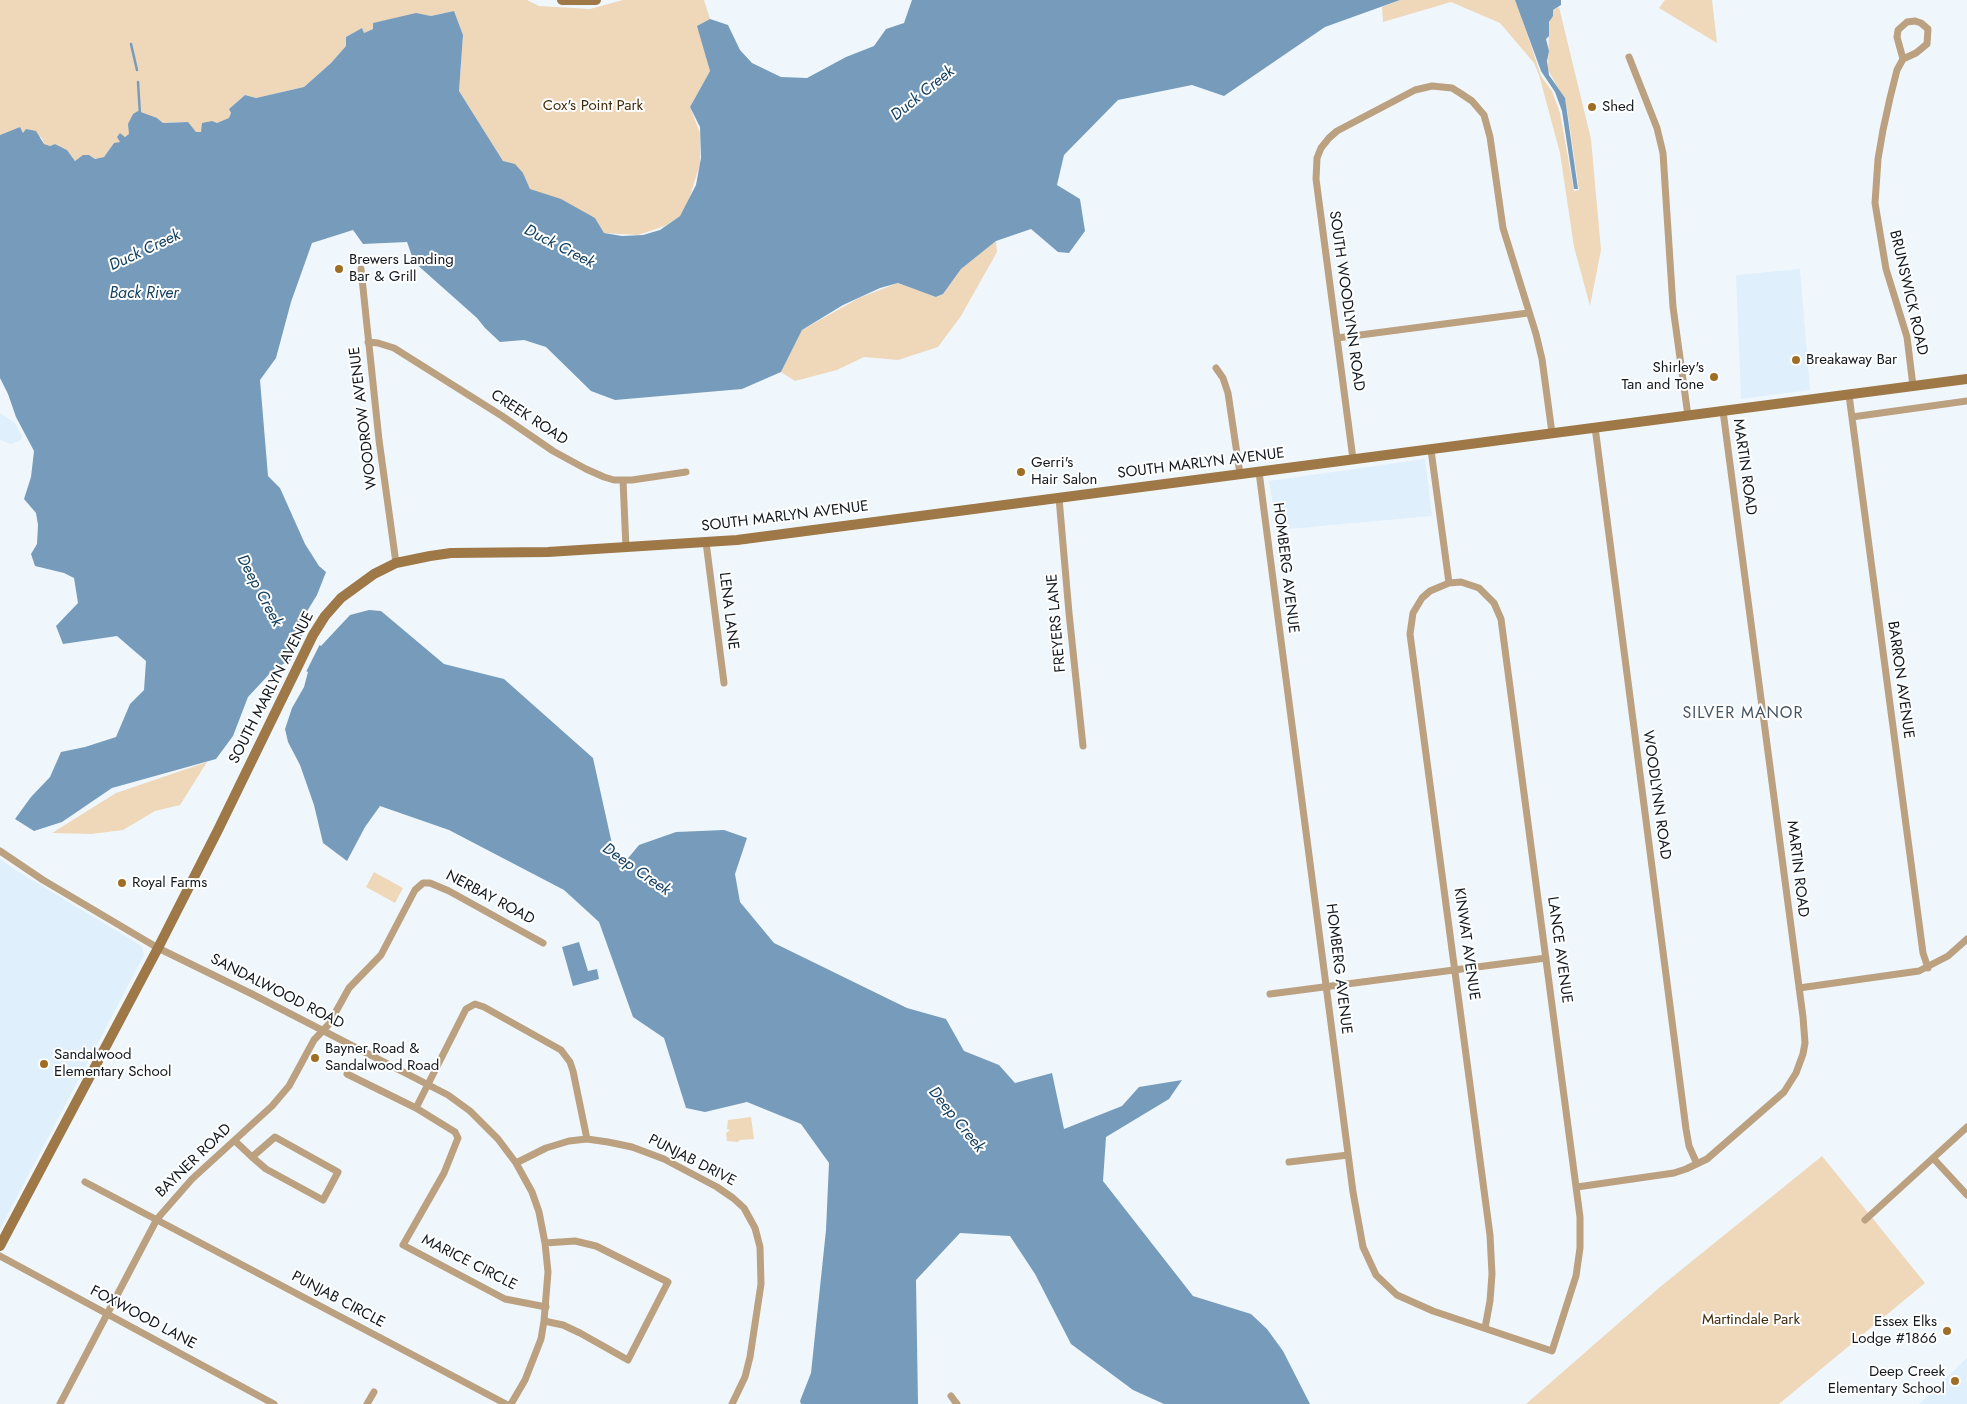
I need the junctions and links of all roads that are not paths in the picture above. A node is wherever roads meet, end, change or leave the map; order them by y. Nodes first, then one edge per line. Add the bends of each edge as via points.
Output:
1 (562, 0) edge
2 (596, 0) edge
3 (1629, 57) dead end
4 (1903, 59) junction
5 (361, 269) dead end
6 (1528, 313) junction
7 (1337, 338) junction
8 (368, 342) junction
9 (1216, 368) dead end
10 (1967, 379) edge
11 (1913, 386) junction
12 (1849, 395) junction
13 (1967, 401) edge
14 (1723, 411) junction
15 (1688, 416) junction
16 (1852, 416) junction
17 (1595, 427) junction
18 (1552, 433) junction
19 (1431, 450) junction
20 (1354, 459) junction
21 (686, 472) dead end
22 (1259, 472) junction
23 (1240, 474) junction
24 (623, 480) junction
25 (1059, 498) junction
26 (706, 542) junction
27 (626, 548) junction
28 (396, 564) junction
29 (1449, 583) junction
30 (724, 683) dead end
31 (1083, 746) dead end
32 (0, 851) edge
33 (1967, 939) edge
34 (543, 943) dead end
35 (158, 948) junction
36 (1546, 958) junction
37 (1928, 968) junction
38 (1455, 970) junction
39 (1326, 987) junction
40 (1799, 988) junction
41 (1270, 994) dead end
42 (322, 1030) junction
43 (347, 1074) dead end
44 (427, 1084) junction
45 (416, 1108) junction
46 (1967, 1127) edge
47 (587, 1139) junction
48 (235, 1141) junction
49 (1348, 1155) junction
50 (252, 1157) junction
51 (1933, 1158) junction
52 (1288, 1162) dead end
53 (516, 1163) junction
54 (1697, 1164) junction
55 (85, 1182) dead end
56 (1577, 1187) junction
57 (1967, 1195) edge
58 (157, 1219) junction
59 (1865, 1220) dead end
60 (545, 1243) junction
61 (0, 1246) edge
62 (0, 1256) edge
63 (546, 1307) junction
64 (108, 1314) junction
65 (544, 1321) junction
66 (1485, 1328) junction
67 (1552, 1351) joint
68 (374, 1392) dead end
69 (951, 1396) dead end
70 (60, 1404) edge
71 (274, 1404) edge
72 (367, 1404) edge
73 (506, 1404) edge
74 (511, 1404) edge
75 (732, 1404) edge
76 (957, 1404) edge

1 - 2 street
3 - 15 street via 1657,128 1663,153 1673,307
4 - 4 street via 1928,44 1928,29 1921,23 1907,22 1898,30
4 - 11 street, BRUNSWICK ROAD via 1883,130 1876,203 1886,270 1907,337
5 - 8 street, WOODROW AVENUE
6 - 7 street
6 - 7 street, SOUTH WOODLYNN ROAD via 1503,228 1488,125 1479,107 1460,93 1452,88 1432,86 1415,90 1337,131 1321,148 1317,158 1316,179
6 - 18 street via 1542,359
7 - 20 street, SOUTH WOODLYNN ROAD
8 - 24 street, CREEK ROAD via 394,348 566,459 604,477
8 - 28 street, WOODROW AVENUE
9 - 23 street via 1228,393
10 - 11 street, SOUTH MARLYN AVENUE
11 - 12 street, SOUTH MARLYN AVENUE
12 - 14 street, SOUTH MARLYN AVENUE
12 - 16 street, BARRON AVENUE
13 - 16 street
14 - 15 street, SOUTH MARLYN AVENUE
14 - 40 street, MARTIN ROAD
15 - 17 street, SOUTH MARLYN AVENUE
16 - 37 street, BARRON AVENUE via 1923,953
17 - 18 street, SOUTH MARLYN AVENUE
17 - 54 street, WOODLYNN ROAD via 1686,1129
18 - 19 street, SOUTH MARLYN AVENUE
19 - 20 street, SOUTH MARLYN AVENUE
19 - 29 street
20 - 22 street, SOUTH MARLYN AVENUE
21 - 24 street, CREEK ROAD
22 - 23 street, SOUTH MARLYN AVENUE
22 - 39 street, HOMBERG AVENUE
23 - 25 street, SOUTH MARLYN AVENUE
24 - 27 street
25 - 26 street, SOUTH MARLYN AVENUE
25 - 31 street, FREYERS LANE
26 - 27 street, SOUTH MARLYN AVENUE
26 - 30 street, LENA LANE
27 - 28 street, SOUTH MARLYN AVENUE via 450,553
28 - 35 street, SOUTH MARLYN AVENUE via 374,574 341,598 312,636
29 - 36 street, LANCE AVENUE via 1462,582 1479,588 1494,603 1501,619
29 - 38 street, KINWAT AVENUE via 1422,598 1413,613 1410,634
32 - 35 street, SANDALWOOD ROAD
33 - 37 street
34 - 42 street, NERBAY ROAD via 443,888 423,883 415,890 381,955 349,988 329,1024
35 - 42 street, SANDALWOOD ROAD
35 - 61 street, SOUTH MARLYN AVENUE
36 - 38 street
36 - 56 street, LANCE AVENUE
37 - 40 street via 1909,974
38 - 39 street
38 - 66 street, KINWAT AVENUE via 1490,1235 1492,1274
39 - 41 street
39 - 49 street, HOMBERG AVENUE
40 - 54 street, MARTIN ROAD via 1805,1043 1796,1073 1784,1092 1717,1152
42 - 44 street, SANDALWOOD ROAD
42 - 48 street, BAYNER ROAD via 289,1086
43 - 45 street, MARICE CIRCLE
44 - 45 street
44 - 47 street via 466,1009 475,1004 484,1007 561,1050 573,1071
44 - 53 street, SANDALWOOD ROAD via 448,1095 483,1122
45 - 63 street, MARICE CIRCLE via 455,1132 458,1138 444,1173 403,1245 504,1299
46 - 51 street
47 - 53 street, PUNJAB DRIVE via 546,1148
47 - 75 street, PUNJAB DRIVE via 632,1147 664,1159 717,1187 748,1214 760,1246 762,1284 745,1377
48 - 50 street
48 - 58 street, BAYNER ROAD via 192,1179
49 - 52 street
49 - 66 street, HOMBERG AVENUE via 1358,1229 1376,1275 1397,1295
50 - 50 street via 266,1169 323,1200 338,1172 275,1137
51 - 57 street
51 - 59 street
53 - 60 street, SANDALWOOD ROAD via 532,1192
54 - 56 street, MARTIN ROAD via 1660,1175
55 - 58 street, PUNJAB CIRCLE
56 - 67 street, LANCE AVENUE via 1580,1234 1576,1276
58 - 64 street, BAYNER ROAD
58 - 73 street, PUNJAB CIRCLE
60 - 63 street, SANDALWOOD ROAD via 548,1272
60 - 65 street via 575,1241 596,1246 668,1282 628,1360 563,1325
62 - 64 street, FOXWOOD LANE
63 - 65 street, SANDALWOOD ROAD
64 - 70 street, BAYNER ROAD
64 - 71 street, FOXWOOD LANE
65 - 74 street, SANDALWOOD ROAD via 532,1365
66 - 67 street, HOMBERG AVENUE
68 - 72 street
69 - 76 street

